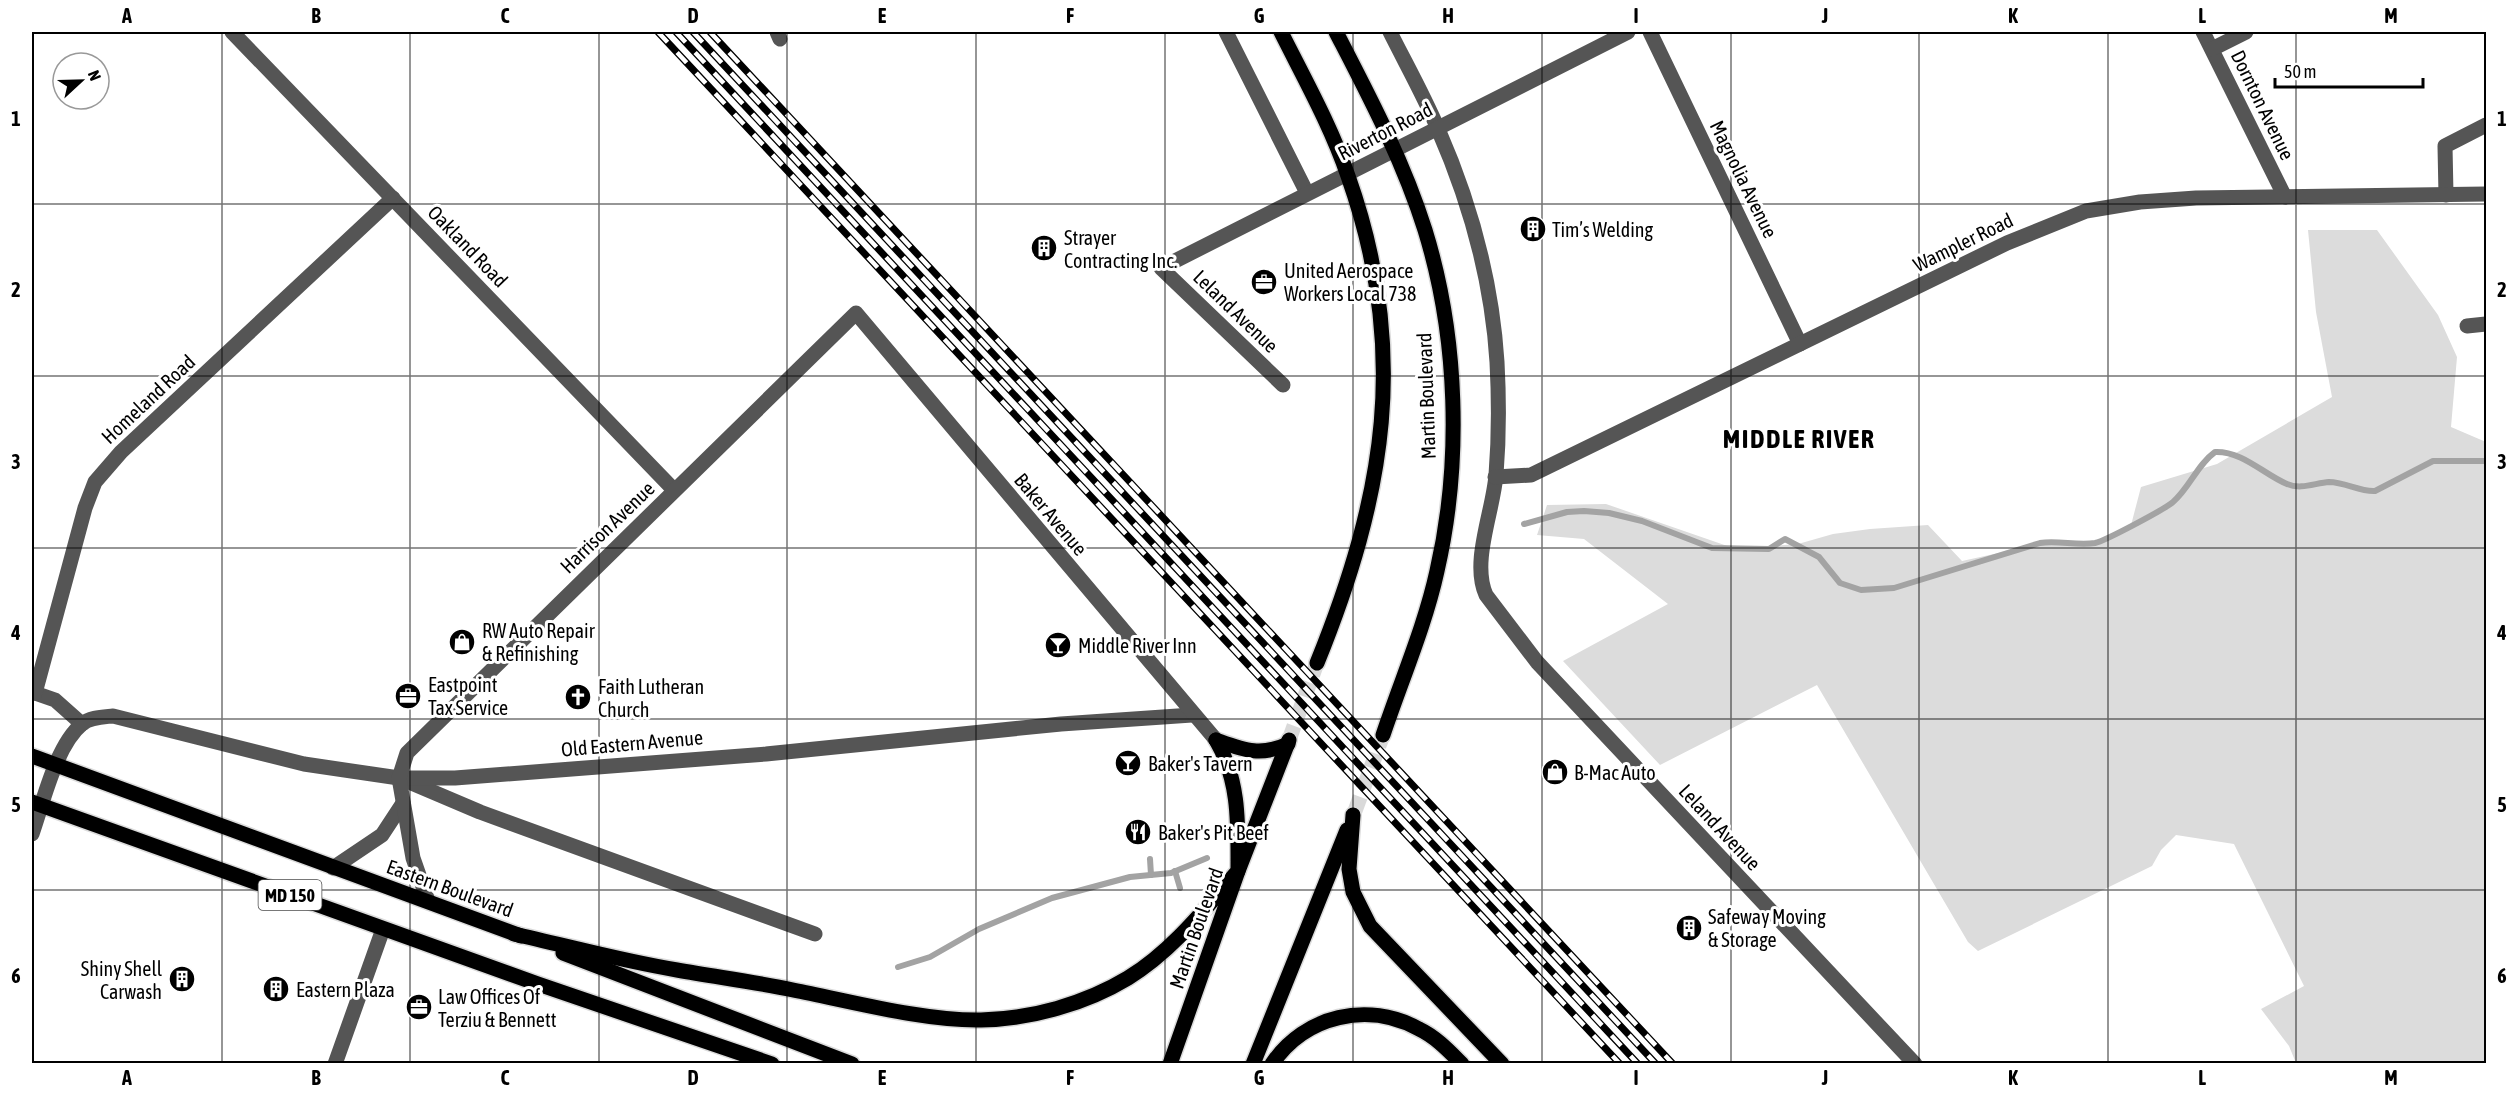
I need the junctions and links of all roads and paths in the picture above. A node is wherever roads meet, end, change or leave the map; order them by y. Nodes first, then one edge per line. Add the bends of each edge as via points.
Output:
1 (232, 32) edge
2 (1226, 32) edge
3 (1281, 32) edge
4 (1336, 32) edge
5 (1390, 32) edge
6 (1628, 32) edge
7 (1650, 32) edge
8 (2203, 32) edge
9 (2246, 32) edge
10 (2212, 49) junction
11 (2487, 125) edge
12 (1437, 128) junction
13 (1394, 150) junction
14 (1347, 173) junction
15 (1308, 193) junction
16 (2487, 194) edge
17 (2446, 195) junction
18 (2285, 197) junction
19 (393, 198) junction
20 (1161, 268) joint
21 (856, 313) joint
22 (2487, 324) edge
23 (2467, 326) dead end
24 (1800, 344) junction
25 (1283, 385) dead end
26 (1496, 477) junction
27 (674, 490) junction
28 (1317, 663) tunnel mouth
29 (33, 692) edge
30 (1192, 715) junction
31 (82, 724) junction
32 (1383, 735) tunnel mouth
33 (1216, 740) junction
34 (32, 756) edge
35 (57, 764) junction
36 (399, 778) junction
37 (403, 803) junction
38 (37, 804) edge
39 (32, 834) edge
40 (333, 868) junction
41 (1238, 872) junction
42 (428, 902) junction
43 (383, 928) junction
44 (514, 934) junction
45 (815, 934) dead end
46 (335, 1064) edge
47 (772, 1064) edge
48 (852, 1064) edge
49 (1170, 1064) edge
50 (1253, 1064) edge
51 (1272, 1064) edge
52 (1462, 1064) edge
53 (1502, 1064) edge
54 (1916, 1064) edge

1 - 19 street, Oakland Road
2 - 15 street
3 - 14 main road
4 - 13 main road, Martin Boulevard
5 - 12 street
6 - 12 street, Riverton Road
7 - 24 street, Magnolia Avenue
8 - 10 street, Dornton Avenue
9 - 10 street
10 - 18 street, Dornton Avenue
11 - 17 street via 2445,147
12 - 13 street, Riverton Road
12 - 26 street, Leland Avenue via 1468,211 1493,321 1498,396
13 - 14 street, Riverton Road
13 - 32 main road, Martin Boulevard via 1425,230 1436,273 1453,427 1444,540 1437,574
14 - 15 street, Riverton Road
14 - 28 main road via 1364,224 1375,278 1383,351 1383,401 1370,507 1344,596
15 - 20 street, Riverton Road
16 - 17 street, Wampler Road
17 - 18 street, Wampler Road
18 - 24 street, Wampler Road via 2163,200 2086,211 2007,243
19 - 27 street, Oakland Road
19 - 29 street, Homeland Road via 121,452 95,482
20 - 25 street, Leland Avenue
21 - 27 street, Harrison Avenue
21 - 30 street, Baker Avenue
22 - 23 street
24 - 26 street, Wampler Road via 1531,475
26 - 54 street, Leland Avenue via 1480,576 1493,607 1538,662
27 - 36 street, Harrison Avenue via 407,753
29 - 31 street via 55,700
30 - 33 street, Baker Avenue
30 - 36 street, Old Eastern Avenue via 766,754 455,778
31 - 35 street
31 - 36 street, Old Eastern Avenue via 100,717 130,718 304,764
33 - 41 main road via 1233,779
33 - 41 main road, Martin Boulevard via 1265,752 1289,742
34 - 35 main road, Eastern Boulevard / MD 150
35 - 38 street
35 - 40 main road, Eastern Boulevard / MD 150
36 - 37 street
36 - 45 street via 480,812
37 - 40 street via 382,835
37 - 42 street via 413,858
38 - 39 street
38 - 43 main road, MD 150
40 - 42 main road, Eastern Boulevard / MD 150
41 - 44 main road via 1176,940 1128,978 1058,1007 1003,1019 909,1012 676,970
41 - 49 main road, Martin Boulevard
42 - 44 main road, Eastern Boulevard / MD 150
43 - 46 street
43 - 47 main road, MD 150
44 - 48 main road, Eastern Boulevard / MD 150
50 - 53 main road via 1354,813 1349,869 1353,892 1365,918
51 - 52 main road via 1280,1051 1313,1026 1335,1017 1358,1014 1400,1020 1420,1029

